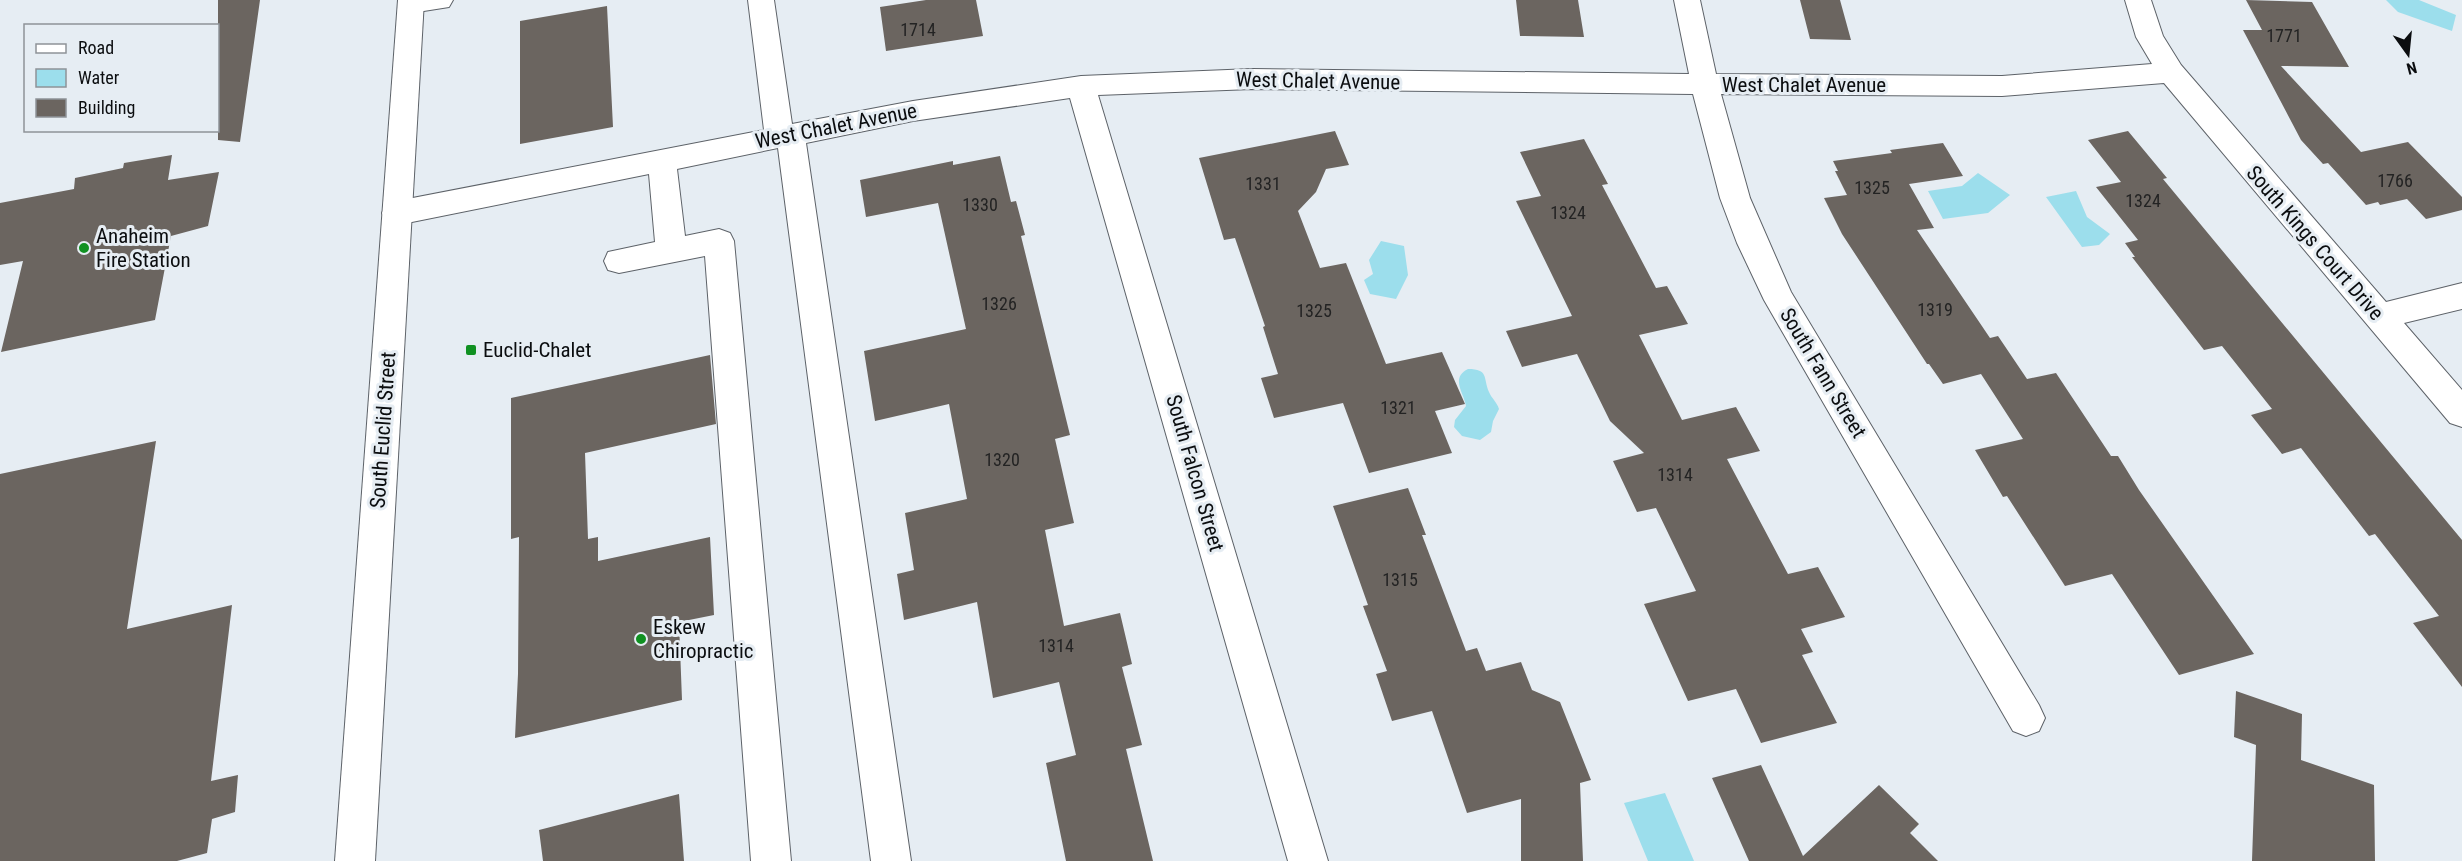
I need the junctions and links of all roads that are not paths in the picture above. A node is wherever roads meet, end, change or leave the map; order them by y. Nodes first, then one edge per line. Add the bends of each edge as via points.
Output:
1 (761, 0) edge
2 (1687, 0) edge
3 (2138, 0) edge
4 (420, 2) edge
5 (2171, 72) junction
6 (1705, 84) junction
7 (1081, 86) junction
8 (785, 136) junction
9 (662, 162) junction
10 (397, 213) junction
11 (671, 251) junction
12 (619, 261) dead end
13 (2462, 296) edge
14 (2379, 317) junction
15 (2462, 413) edge
16 (2026, 718) dead end
17 (351, 860) edge
18 (771, 861) edge
19 (891, 861) edge
20 (1308, 861) edge

1 - 8 street
2 - 6 street, South Fann Street
3 - 5 street via 2150,37
4 - 10 street, South Euclid Street
5 - 6 street, West Chalet Avenue via 2002,86
5 - 14 street, South Kings Court Drive
6 - 7 street, West Chalet Avenue via 1252,79
6 - 16 street, South Fann Street via 1739,212 1780,300
7 - 8 street, West Chalet Avenue via 965,102
7 - 20 street, South Falcon Street
8 - 9 street, West Chalet Avenue
8 - 19 street
9 - 10 street, West Chalet Avenue
9 - 11 street
10 - 17 street, South Euclid Street
11 - 12 street
11 - 18 street via 719,241
13 - 14 street
14 - 15 street, South Kings Court Drive

